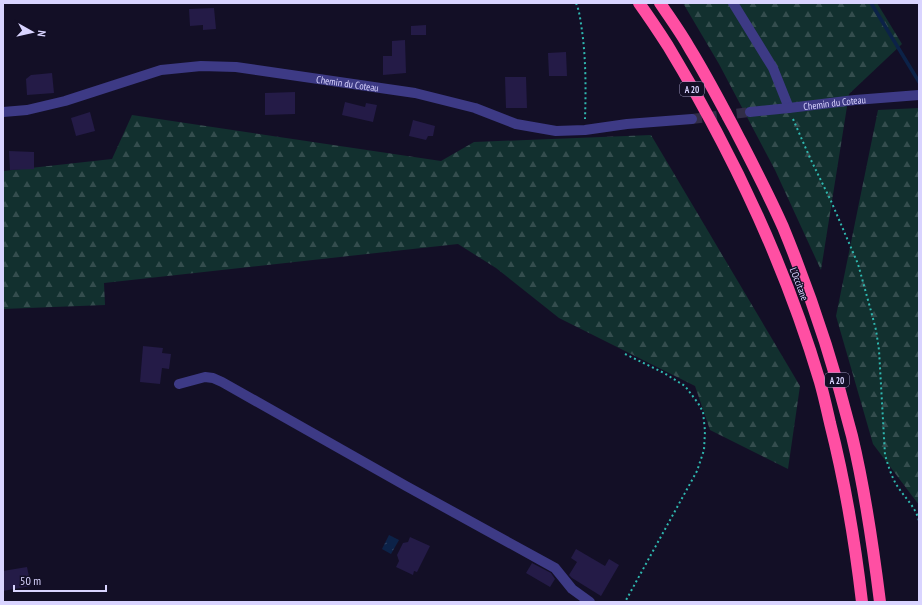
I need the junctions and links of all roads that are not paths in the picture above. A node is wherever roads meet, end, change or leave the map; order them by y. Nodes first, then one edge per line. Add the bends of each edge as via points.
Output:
1 (639, 3) edge
2 (660, 3) edge
3 (665, 3) edge
4 (733, 3) edge
5 (681, 34) junction
6 (919, 95) edge
7 (789, 108) junction
8 (3, 112) edge
9 (750, 112) tunnel mouth
10 (692, 118) tunnel mouth
11 (179, 384) dead end
12 (590, 602) edge
13 (862, 602) edge
14 (880, 602) edge

1 - 13 highway, L'Occitane / A 20 via 705,110 765,230 788,286 820,384 834,441 847,497
2 - 5 highway, L'Occitane / A 20
3 - 5 highway
4 - 7 street via 773,68
5 - 14 highway, L'Occitane / A 20 via 756,170 782,226 822,330 852,437 864,495
6 - 7 street, Chemin du Coteau
7 - 9 street, Chemin du Coteau
8 - 10 street, Chemin du Coteau via 27,110 65,101 161,70 201,66 236,67 415,93 475,108 516,124 556,131
11 - 12 street via 205,377 222,382 555,568 572,589

